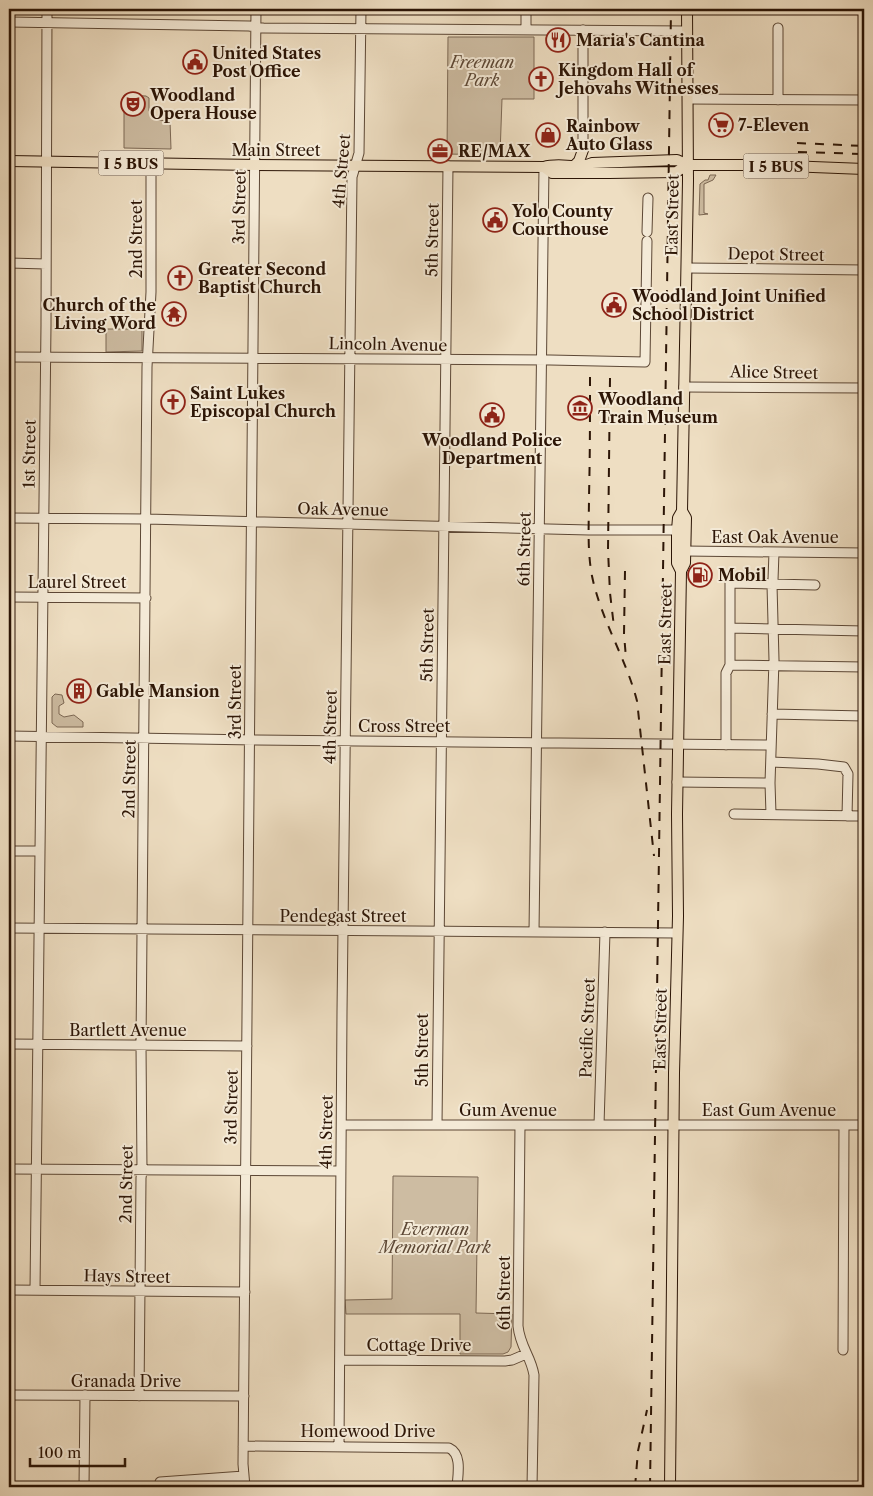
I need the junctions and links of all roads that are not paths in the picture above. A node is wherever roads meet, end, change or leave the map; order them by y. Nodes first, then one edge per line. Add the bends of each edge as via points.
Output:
1 (47, 9) edge
2 (256, 9) edge
3 (361, 9) edge
4 (526, 9) edge
5 (688, 9) edge
6 (9, 22) edge
7 (48, 22) junction
8 (256, 27) junction
9 (360, 28) junction
10 (778, 28) dead end
11 (526, 29) junction
12 (583, 30) junction
13 (687, 32) junction
14 (688, 99) junction
15 (778, 100) junction
16 (864, 100) edge
17 (583, 150) junction
18 (9, 161) edge
19 (47, 161) junction
20 (151, 163) junction
21 (592, 163) junction
22 (255, 165) junction
23 (356, 165) junction
24 (575, 165) junction
25 (688, 165) junction
26 (448, 166) junction
27 (542, 167) junction
28 (864, 169) edge
29 (648, 198) dead end
30 (9, 264) edge
31 (46, 264) junction
32 (687, 268) junction
33 (864, 270) edge
34 (9, 357) edge
35 (45, 357) junction
36 (148, 358) junction
37 (253, 358) junction
38 (350, 359) junction
39 (446, 360) junction
40 (541, 360) junction
41 (684, 387) junction
42 (864, 388) edge
43 (682, 511) junction
44 (9, 518) edge
45 (43, 518) junction
46 (146, 519) junction
47 (252, 522) junction
48 (348, 524) junction
49 (444, 526) junction
50 (539, 528) junction
51 (678, 530) junction
52 (686, 551) junction
53 (774, 552) junction
54 (864, 553) edge
55 (681, 570) junction
56 (772, 585) junction
57 (815, 585) dead end
58 (9, 597) edge
59 (42, 597) junction
60 (146, 598) junction
61 (730, 628) junction
62 (774, 630) junction
63 (864, 631) edge
64 (730, 665) junction
65 (773, 666) junction
66 (864, 667) edge
67 (772, 714) junction
68 (864, 716) edge
69 (9, 736) edge
70 (41, 736) junction
71 (144, 738) junction
72 (250, 740) junction
73 (345, 741) junction
74 (441, 741) junction
75 (537, 742) junction
76 (678, 744) junction
77 (726, 745) junction
78 (771, 745) junction
79 (771, 762) junction
80 (678, 782) junction
81 (770, 783) junction
82 (734, 814) dead end
83 (771, 814) junction
84 (847, 816) junction
85 (864, 816) edge
86 (9, 851) edge
87 (40, 852) junction
88 (9, 928) edge
89 (38, 928) junction
90 (143, 929) junction
91 (248, 930) junction
92 (343, 931) junction
93 (438, 931) junction
94 (534, 932) junction
95 (605, 932) junction
96 (677, 933) junction
97 (9, 1044) edge
98 (37, 1044) junction
99 (141, 1045) junction
100 (247, 1046) junction
101 (342, 1125) junction
102 (437, 1125) junction
103 (520, 1125) junction
104 (599, 1125) junction
105 (673, 1125) junction
106 (844, 1125) junction
107 (864, 1125) edge
108 (9, 1169) edge
109 (35, 1169) junction
110 (142, 1171) junction
111 (246, 1171) junction
112 (341, 1171) junction
113 (9, 1290) edge
114 (35, 1290) junction
115 (140, 1292) junction
116 (245, 1292) junction
117 (843, 1350) dead end
118 (526, 1354) junction
119 (340, 1360) junction
120 (9, 1395) edge
121 (85, 1395) junction
122 (139, 1396) junction
123 (244, 1396) junction
124 (243, 1446) junction
125 (339, 1446) junction
126 (244, 1476) junction
127 (84, 1487) edge
128 (163, 1487) edge
129 (245, 1487) edge
130 (458, 1487) edge
131 (532, 1487) edge
132 (670, 1487) edge

1 - 7 street, 1st Street
2 - 8 street, 3rd Street
3 - 9 street, 4th Street
4 - 11 street
5 - 13 main road, East Street
6 - 7 street
7 - 8 street
7 - 19 street, 1st Street
8 - 9 street
8 - 22 street, 3rd Street
9 - 11 street
9 - 23 street, 4th Street via 359,153
10 - 15 street
11 - 12 street
12 - 13 street
12 - 17 street
13 - 14 main road, East Street
14 - 15 street
14 - 25 main road, East Street
15 - 16 street
17 - 21 main road via 587,161
17 - 24 main road
18 - 19 main road, Main Street / I 5 BUS
19 - 20 main road, Main Street / I 5 BUS
19 - 31 street, 1st Street
20 - 22 main road, Main Street / I 5 BUS
20 - 36 street, 2nd Street
21 - 24 main road, Main Street / I 5 BUS
21 - 25 main road, Main Street / I 5 BUS via 677,160
22 - 23 main road, Main Street / I 5 BUS
22 - 37 street, 3rd Street
23 - 26 main road, Main Street / I 5 BUS
23 - 38 street, 4th Street via 352,177
24 - 27 main road, Main Street / I 5 BUS
25 - 27 main road, Main Street / I 5 BUS via 676,172 609,173 552,173
25 - 28 main road, I 5 BUS
25 - 32 main road, East Street
26 - 27 main road, Main Street / I 5 BUS
26 - 39 street, 5th Street
27 - 40 street, 6th Street
29 - 40 street, Lincoln Avenue via 645,362
30 - 31 street
31 - 35 street, 1st Street
32 - 33 street, Depot Street
32 - 41 main road, East Street
34 - 35 street, Lincoln Avenue
35 - 36 street, Lincoln Avenue
35 - 45 street, 1st Street
36 - 37 street, Lincoln Avenue
36 - 46 street, 2nd Street
37 - 38 street, Lincoln Avenue
37 - 47 street, 3rd Street
38 - 39 street, Lincoln Avenue
38 - 48 street, 4th Street
39 - 40 street, Lincoln Avenue
39 - 49 street, 5th Street
40 - 50 street, 6th Street
41 - 42 street, Alice Street
41 - 43 main road, East Street
43 - 51 main road, East Street
43 - 52 main road, East Street via 686,518
44 - 45 street, Oak Avenue
45 - 46 street, Oak Avenue
45 - 59 street, 1st Street
46 - 47 street, Oak Avenue
46 - 60 street, 2nd Street
47 - 48 street, Oak Avenue
47 - 72 street, 3rd Street
48 - 49 street, Oak Avenue
48 - 73 street, 4th Street
49 - 50 street, Oak Avenue
49 - 74 street, 5th Street
50 - 51 street, Oak Avenue
50 - 75 street, 6th Street
51 - 55 main road, East Street via 677,563
52 - 53 street, East Oak Avenue
52 - 55 main road, East Street
53 - 54 street, East Oak Avenue
53 - 56 street
55 - 76 main road, East Street
56 - 57 street
56 - 61 street via 730,583
56 - 62 street
58 - 59 street, Laurel Street
59 - 60 street, Laurel Street
59 - 70 street, 1st Street
60 - 71 street, 2nd Street
61 - 62 street
61 - 64 street
62 - 63 street
62 - 65 street
64 - 65 street
64 - 77 street via 726,673
65 - 66 street
65 - 67 street
67 - 68 street
67 - 78 street
69 - 70 street, Cross Street
70 - 71 street, Cross Street
70 - 87 street, 1st Street
71 - 72 street, Cross Street
71 - 90 street, 2nd Street
72 - 73 street, Cross Street
72 - 91 street, 3rd Street
73 - 74 street, Cross Street
73 - 92 street, 4th Street
74 - 75 street, Cross Street
74 - 93 street, 5th Street
75 - 76 street, Cross Street
75 - 94 street, 6th Street
76 - 77 street, Cross Street
76 - 80 main road, East Street
77 - 78 street, Cross Street
78 - 79 street
79 - 81 street
79 - 84 street via 844,768 848,774
80 - 81 street
80 - 96 main road, East Street
81 - 83 street
82 - 83 street
83 - 84 street
84 - 85 street
86 - 87 street
87 - 89 street, 1st Street
88 - 89 street, Pendegast Street
89 - 90 street, Pendegast Street
89 - 98 street, 1st Street
90 - 91 street, Pendegast Street
90 - 99 street, 2nd Street
91 - 92 street, Pendegast Street
91 - 100 street, 3rd Street
92 - 93 street, Pendegast Street
92 - 101 street, 4th Street
93 - 94 street, Pendegast Street
93 - 102 street, 5th Street
94 - 95 street, Pendegast Street
95 - 96 street, Pendegast Street
95 - 104 street, Pacific Street
96 - 105 main road, East Street
97 - 98 street, Bartlett Avenue
98 - 99 street, Bartlett Avenue
98 - 109 street, 1st Street
99 - 100 street, Bartlett Avenue
99 - 110 street, 2nd Street
100 - 111 street, 3rd Street
101 - 102 street, Gum Avenue
101 - 112 street, 4th Street
102 - 103 street, Gum Avenue
103 - 104 street, Gum Avenue
103 - 118 street, 6th Street via 518,1326
104 - 105 street, Gum Avenue
105 - 106 street, East Gum Avenue
105 - 132 main road, East Street
106 - 107 street, East Gum Avenue
106 - 117 street
108 - 109 street
109 - 110 street
109 - 114 street, 1st Street
110 - 111 street
110 - 115 street, 2nd Street
111 - 112 street
111 - 116 street, 3rd Street
112 - 119 street, 4th Street
113 - 114 street, Hays Street
114 - 115 street, Hays Street
115 - 116 street, Hays Street
115 - 122 street, 2nd Street
116 - 123 street, 3rd Street
118 - 119 street, Cottage Drive via 505,1361
118 - 131 street, 6th Street via 534,1375
119 - 125 street, 4th Street
120 - 121 street, Granada Drive
121 - 122 street, Granada Drive
121 - 127 street
122 - 123 street, Granada Drive
123 - 124 street, 3rd Street
124 - 125 street, Homewood Drive
124 - 126 street, 3rd Street
125 - 130 street, Homewood Drive via 449,1448 457,1455
126 - 128 street via 160,1482
126 - 129 street, 3rd Street

